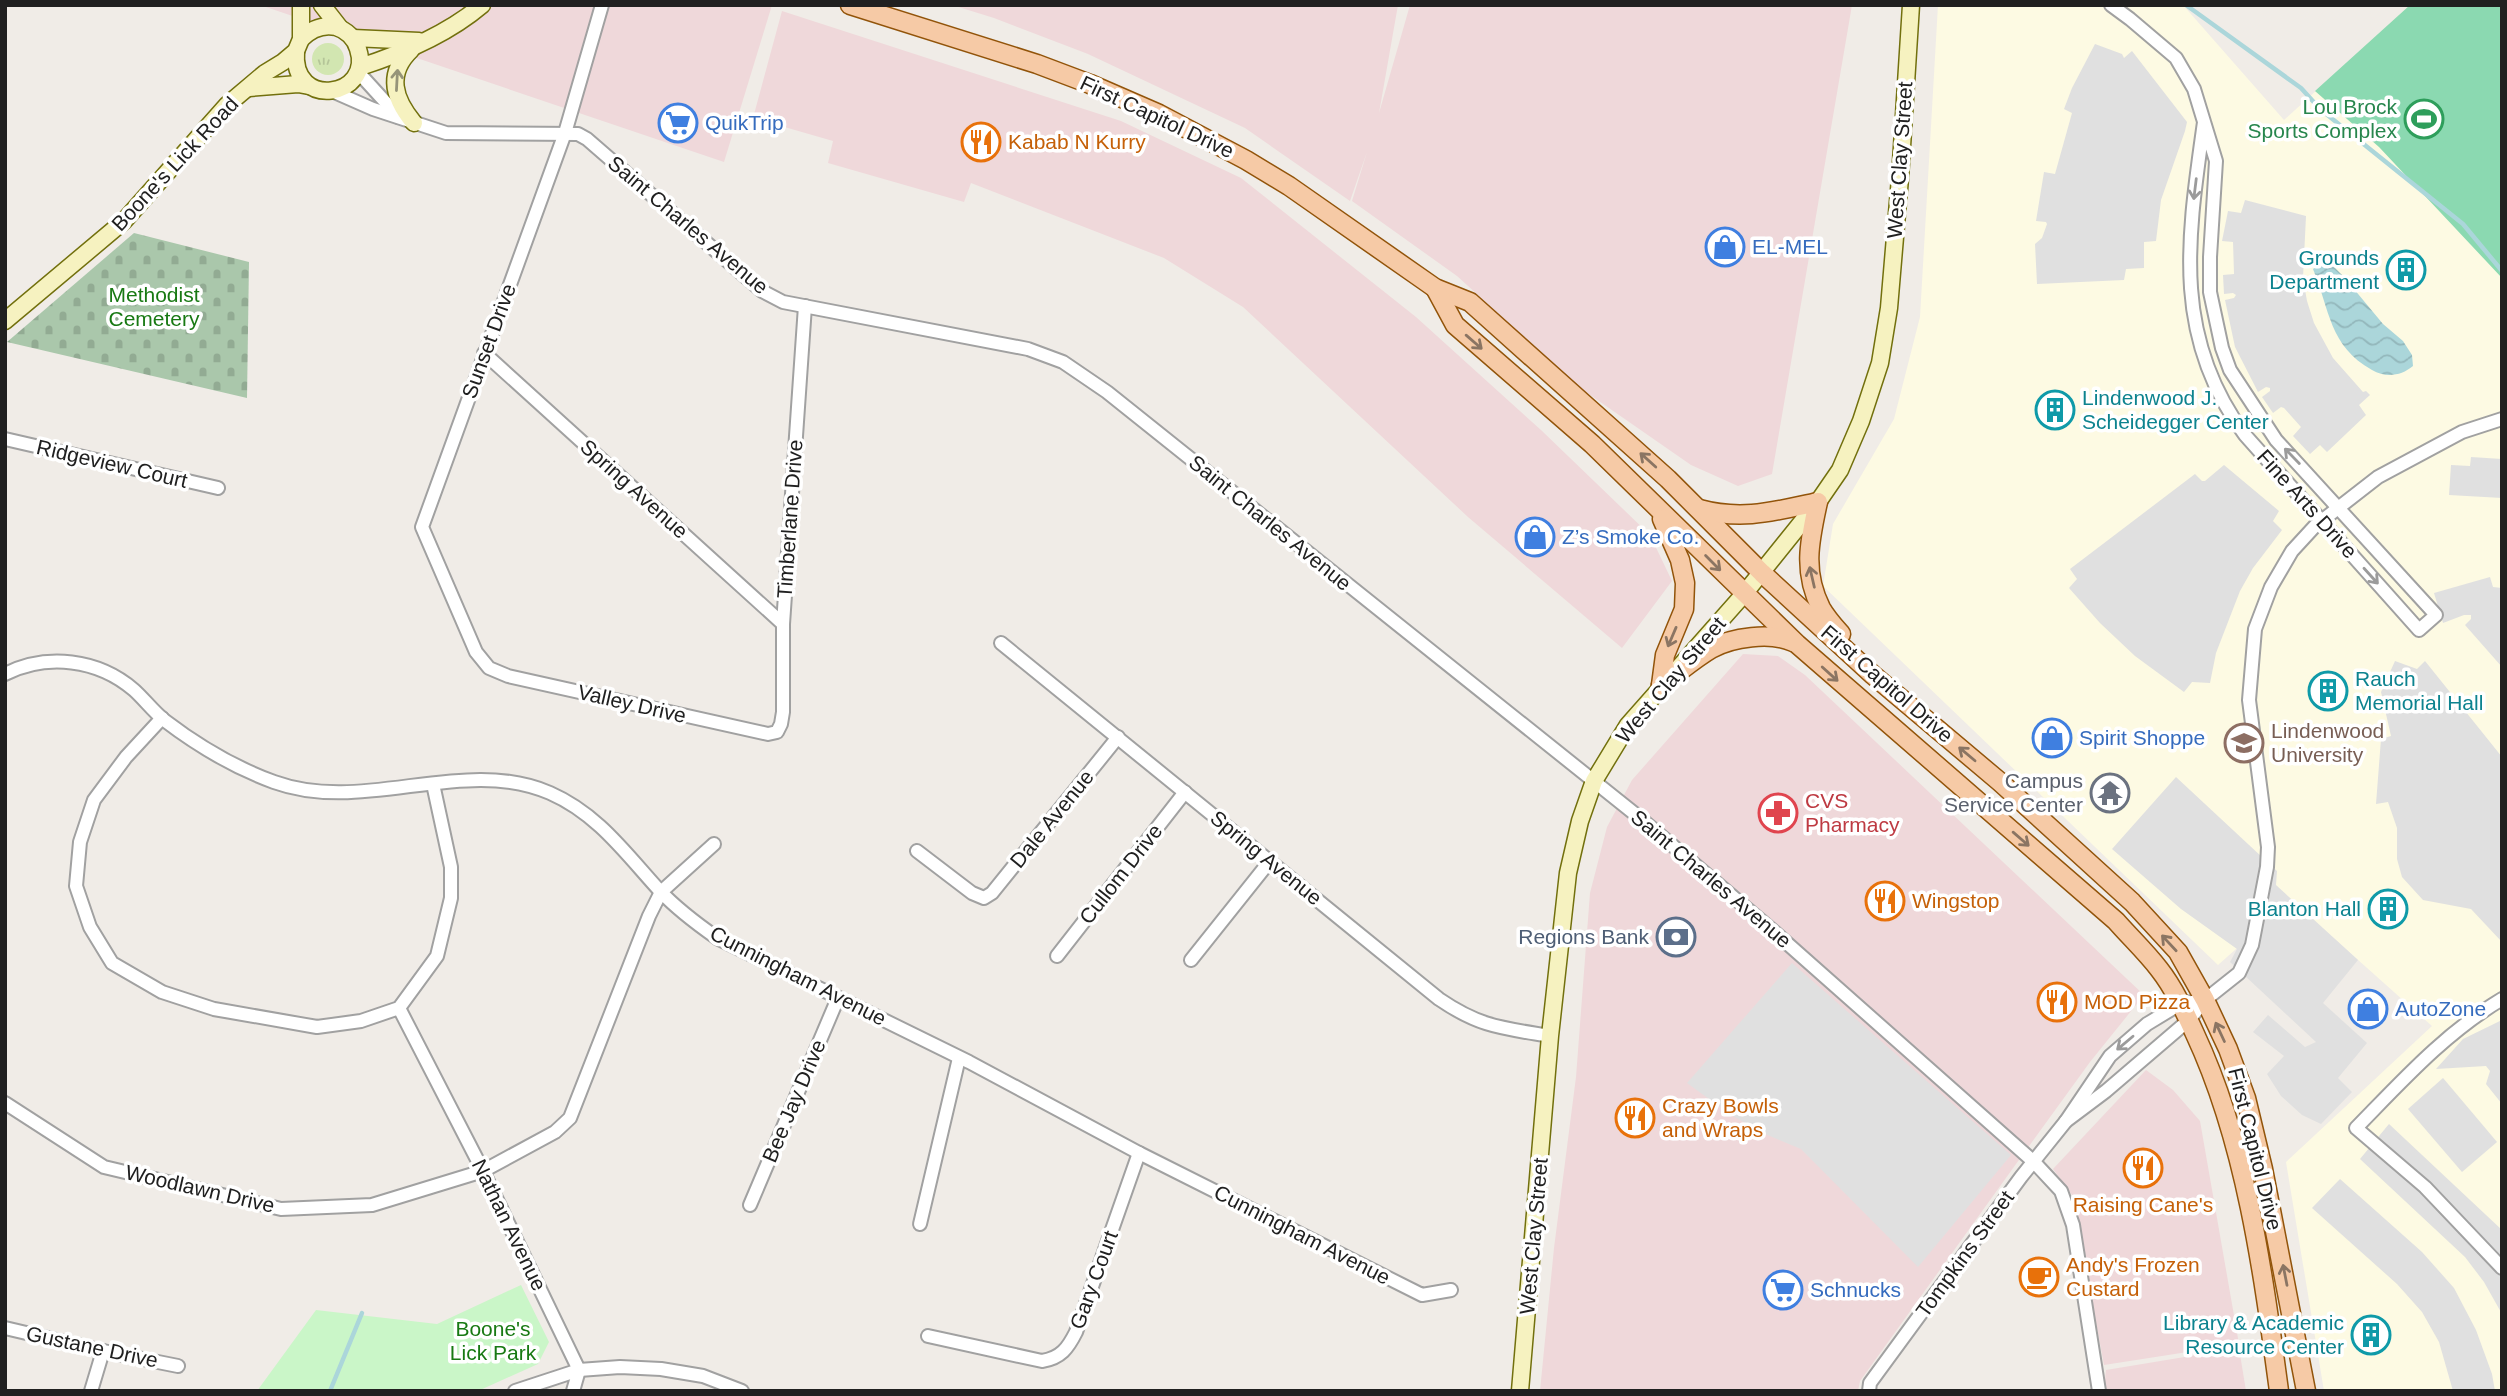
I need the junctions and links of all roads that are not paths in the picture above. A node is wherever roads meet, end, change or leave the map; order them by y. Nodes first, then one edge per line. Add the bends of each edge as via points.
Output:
1 (301, 5) edge
2 (322, 5) edge
3 (482, 5) edge
4 (602, 5) edge
5 (850, 5) edge
6 (1911, 5) edge
7 (2111, 5) edge
8 (346, 33) junction
9 (421, 41) junction
10 (298, 45) junction
11 (359, 70) junction
12 (309, 86) junction
13 (249, 88) junction
14 (332, 91) junction
15 (407, 120) junction
16 (2204, 122) junction
17 (565, 133) junction
18 (1435, 288) junction
19 (806, 306) junction
20 (5, 321) edge
21 (484, 353) junction
22 (2502, 419) edge
23 (5, 439) edge
24 (218, 488) dead end
25 (1818, 502) junction
26 (1654, 504) junction
27 (2338, 506) junction
28 (1696, 508) junction
29 (2322, 520) junction
30 (1762, 573) junction
31 (1744, 594) junction
32 (783, 624) junction
33 (1001, 643) dead end
34 (1797, 644) junction
35 (489, 668) joint
36 (5, 674) edge
37 (1873, 675) junction
38 (1661, 685) junction
39 (162, 718) junction
40 (777, 732) joint
41 (1118, 737) junction
42 (1594, 781) junction
43 (433, 784) junction
44 (1185, 792) junction
45 (714, 845) dead end
46 (917, 851) dead end
47 (1270, 861) junction
48 (661, 892) junction
49 (1057, 956) dead end
50 (1191, 960) dead end
51 (838, 998) junction
52 (2502, 999) edge
53 (2205, 1000) junction
54 (2180, 1004) junction
55 (399, 1008) junction
56 (2189, 1020) junction
57 (1550, 1036) junction
58 (959, 1058) junction
59 (5, 1103) edge
60 (2066, 1121) junction
61 (1139, 1153) junction
62 (2034, 1162) junction
63 (483, 1171) junction
64 (750, 1205) dead end
65 (920, 1224) dead end
66 (2502, 1268) edge
67 (1451, 1290) dead end
68 (5, 1328) edge
69 (928, 1336) dead end
70 (103, 1351) junction
71 (178, 1366) dead end
72 (579, 1370) junction
73 (91, 1391) edge
74 (515, 1391) edge
75 (573, 1391) edge
76 (741, 1391) edge
77 (1520, 1391) edge
78 (1869, 1391) edge
79 (2099, 1391) edge
80 (2279, 1391) edge
81 (2306, 1391) edge

1 - 10 street
2 - 8 street
3 - 9 street
4 - 17 street, Sunset Drive
5 - 18 main road, First Capitol Drive via 1050,69 1159,114 1289,186
6 - 25 street, West Clay Street via 1889,308 1880,363 1840,470
7 - 16 street, Fine Arts Drive via 2176,58 2194,89
8 - 9 street
8 - 10 street via 322,26
8 - 11 street via 360,53
9 - 11 street
15 -> 9 street via 395,86 400,63
10 - 12 street via 297,71
10 - 13 street, Boone's Lick Road
11 - 14 street via 348,85
11 - 15 street
12 - 13 street, Boone's Lick Road
12 - 14 street
13 - 20 street, Boone's Lick Road via 227,105 124,221
14 - 15 street, Saint Charles Avenue
15 - 17 street, Saint Charles Avenue via 446,133
27 -> 16 street, Fine Arts Drive via 2272,435 2226,360 2210,292 2216,161
16 -> 29 street, Fine Arts Drive via 2189,245 2198,338 2231,416
17 - 19 street, Saint Charles Avenue via 587,139 762,291 783,302
17 - 21 street, Sunset Drive
18 -> 26 main road, First Capitol Drive via 1455,325
28 -> 18 main road, First Capitol Drive via 1506,331 1470,302
19 - 32 street, Timberlane Drive
19 - 42 street, Saint Charles Avenue via 1028,349 1063,362 1191,458
21 - 32 street, Spring Avenue
21 - 35 street, Sunset Drive via 422,527 476,652
22 - 27 street, Tompkins Street via 2462,432 2389,470
23 - 24 street, Ridgeview Court
25 - 28 main road via 1746,515
25 - 30 street, West Clay Street
37 -> 25 main road via 1821,609 1810,575 1808,547
26 -> 31 main road, First Capitol Drive
26 -> 38 main road via 1680,560 1685,583 1684,609 1665,655
27 - 29 street, Tompkins Street
29 -> 27 street, Fine Arts Drive via 2419,629 2436,615
28 - 30 main road, First Capitol Drive
29 - 53 street, Tompkins Street via 2292,551 2271,587 2255,629 2249,699 2267,867 2247,958 2239,973
30 - 31 street, West Clay Street
30 - 37 main road, First Capitol Drive
31 - 34 main road, First Capitol Drive
31 - 38 street, West Clay Street
32 - 40 street, Timberlane Drive via 783,712
33 - 41 street, Spring Avenue
34 - 38 main road via 1784,638 1745,638 1713,648
34 -> 54 main road, First Capitol Drive via 2116,921 2160,970
35 - 40 street, Valley Drive via 547,685 768,734
36 - 39 street, Cunningham Avenue via 49,661 76,662 132,688
53 -> 37 main road, First Capitol Drive via 2178,952 2132,902
38 - 42 street, West Clay Street via 1628,725
39 - 43 street, Cunningham Avenue via 237,768 315,793
39 - 55 street via 94,800 80,842 76,886 90,927 113,963 162,992 214,1009 317,1027 361,1021
41 - 44 street, Spring Avenue
41 - 46 street, Dale Avenue via 984,898
42 - 57 street, West Clay Street via 1568,873
42 - 62 street, Saint Charles Avenue via 1771,929
43 - 48 street, Cunningham Avenue via 510,781 550,793 608,832
43 - 55 street via 452,867 451,898 436,956
44 - 47 street, Spring Avenue
44 - 49 street, Cullom Drive
45 - 48 street
47 - 50 street
47 - 57 street, Spring Avenue via 1462,1014 1491,1027
48 - 51 street, Cunningham Avenue via 717,938
48 - 63 street, Woodlawn Drive via 570,1118 555,1132
51 - 58 street, Cunningham Avenue
51 - 64 street, Bee Jay Drive
52 - 66 street via 2440,1042 2356,1128 2425,1187
53 - 54 street, Tompkins Street
53 - 56 street, Tompkins Street
81 -> 53 main road, First Capitol Drive via 2246,1098
54 - 56 main road, First Capitol Drive
54 -> 60 street, Tompkins Street via 2147,1024 2110,1056
55 - 63 street, Nathan Avenue
56 - 60 street, Tompkins Street
56 - 80 main road, First Capitol Drive via 2217,1087 2234,1146 2267,1299
57 - 77 street, West Clay Street
58 - 61 street, Cunningham Avenue
58 - 65 street
59 - 63 street, Woodlawn Drive via 104,1167 281,1209 372,1205
60 - 62 street, Tompkins Street
61 - 67 street, Cunningham Avenue via 1422,1295
61 - 69 street, Gary Court via 1076,1332 1063,1353 1042,1361
62 - 78 street, Tompkins Street via 1870,1383
62 - 79 street via 2061,1191 2073,1225
63 - 72 street, Nathan Avenue
68 - 70 street, Gustane Drive
70 - 71 street, Gustane Drive
70 - 73 street
72 - 74 street
72 - 75 street
72 - 76 street via 661,1368 704,1376

